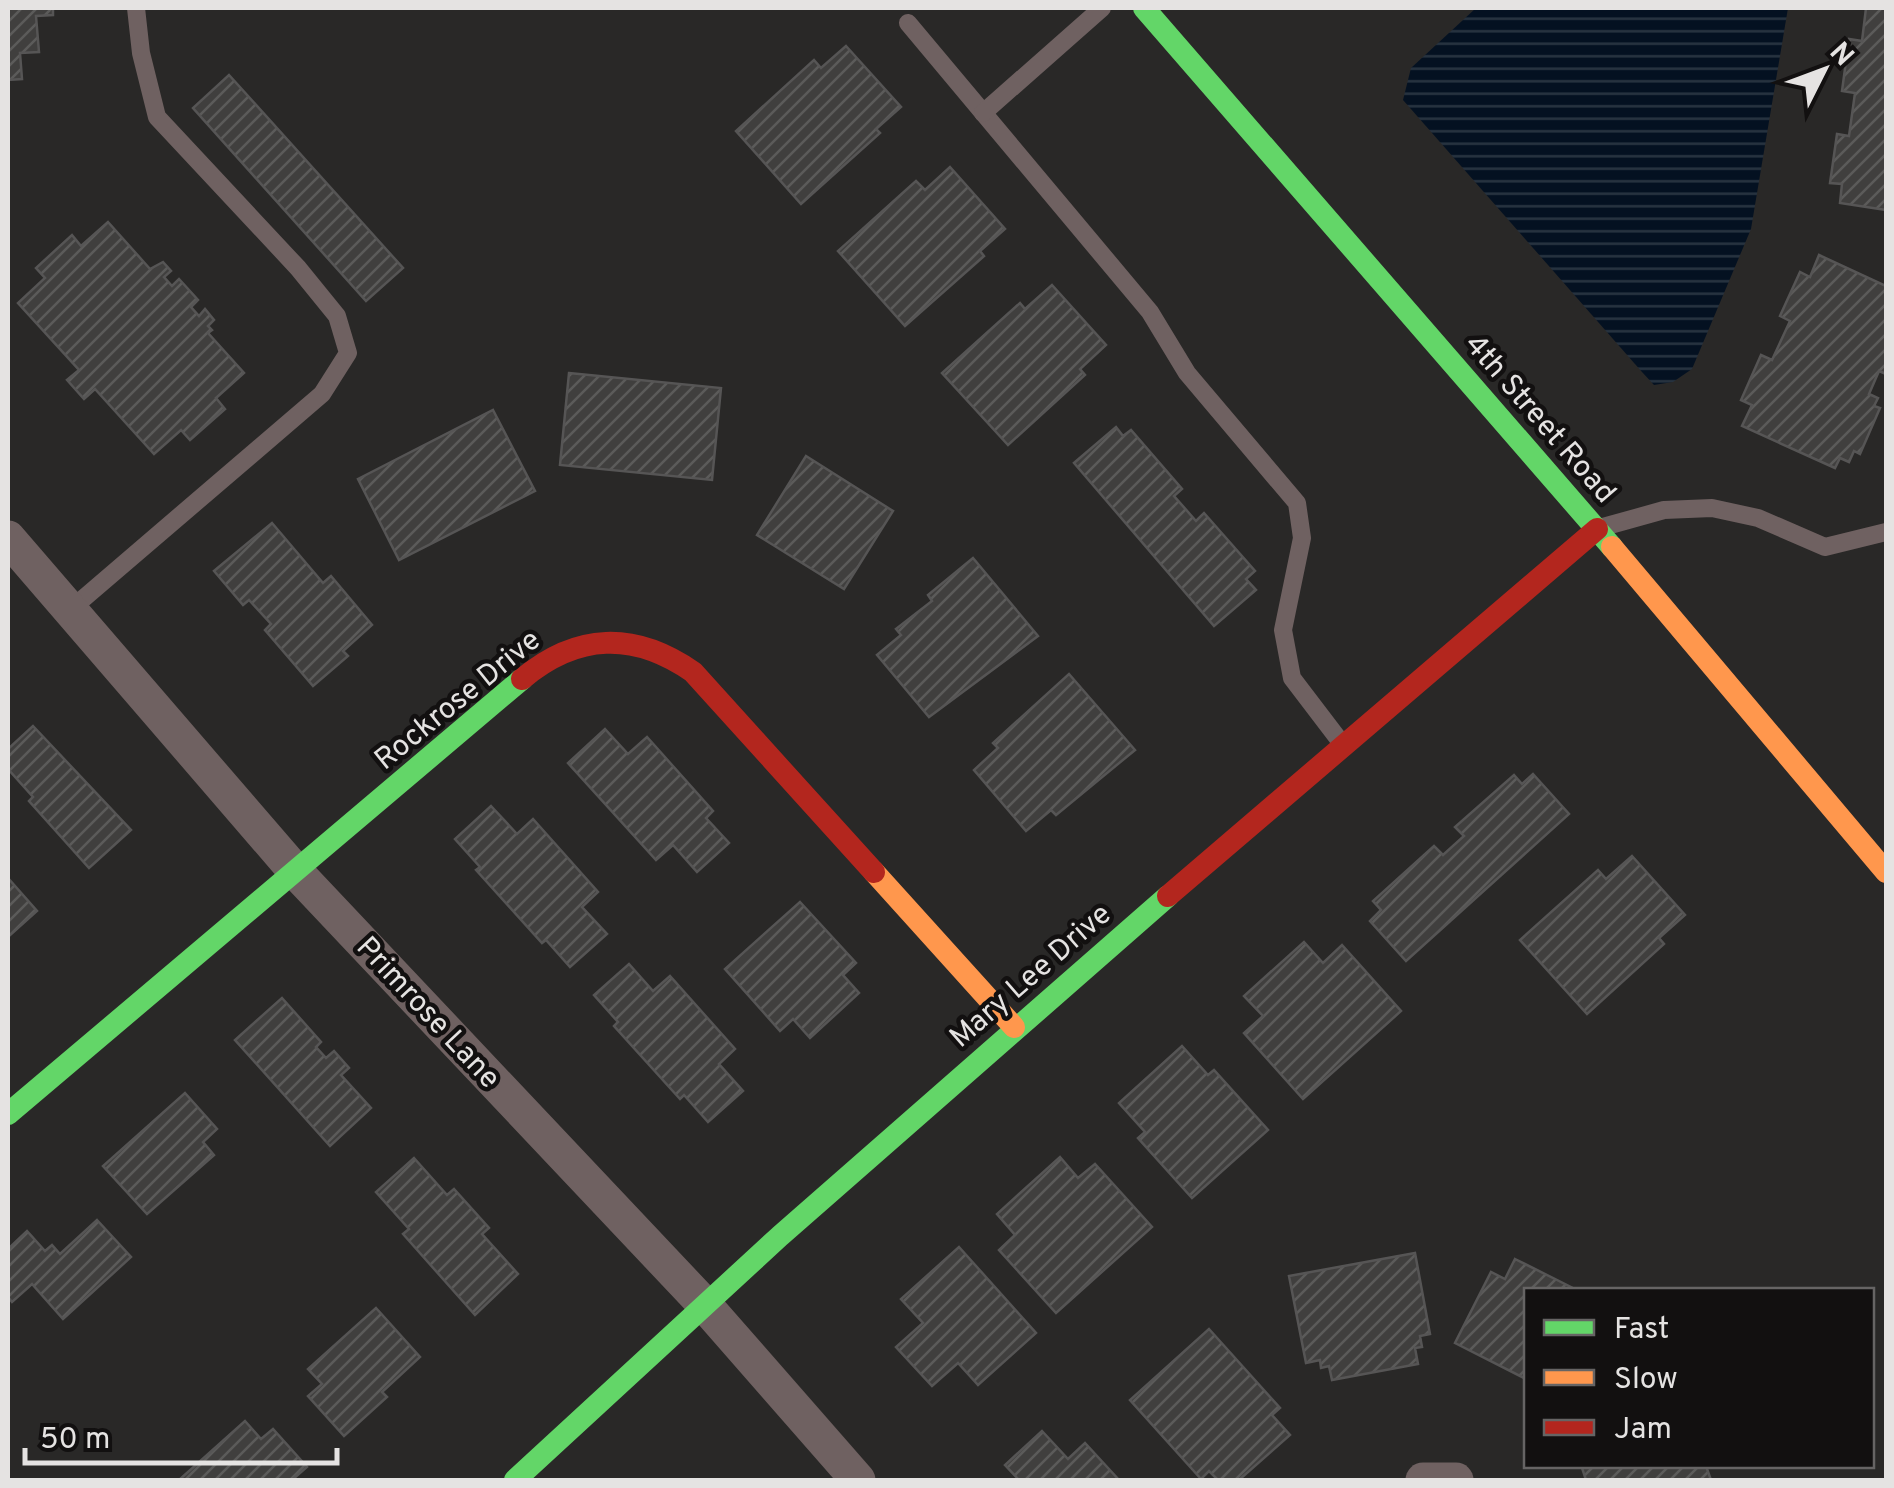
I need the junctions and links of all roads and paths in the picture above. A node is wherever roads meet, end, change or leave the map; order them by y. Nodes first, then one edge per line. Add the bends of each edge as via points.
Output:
1 (136, 8) edge
2 (1102, 8) edge
3 (1144, 8) edge
4 (908, 23) dead end
5 (984, 113) junction
6 (1597, 529) junction
7 (1886, 532) edge
8 (8, 538) edge
9 (70, 610) junction
10 (1344, 746) junction
11 (296, 872) junction
12 (1886, 872) edge
13 (1014, 1027) junction
14 (8, 1114) edge
15 (703, 1303) junction
16 (515, 1480) edge
17 (858, 1480) edge
18 (1423, 1480) edge
19 (1456, 1480) edge

1 - 9 lane via 157,116 337,316 348,354 322,394
2 - 5 lane
3 - 6 street, 4th Street Road
4 - 5 lane
5 - 10 lane via 1298,504 1302,538 1283,630 1292,678
6 - 7 lane via 1664,510 1712,508 1758,518 1824,546
6 - 10 street, Mary Lee Drive
6 - 12 street, 4th Street Road
8 - 9 street, Primrose Lane
9 - 11 street, Primrose Lane
10 - 13 street, Mary Lee Drive
11 - 13 street, Rockrose Drive via 543,662 590,642 640,642 693,672
11 - 14 street, Rockrose Drive
11 - 15 street, Primrose Lane
13 - 15 street, Mary Lee Drive
15 - 16 street, Mary Lee Drive
15 - 17 street, Primrose Lane
18 - 19 street

